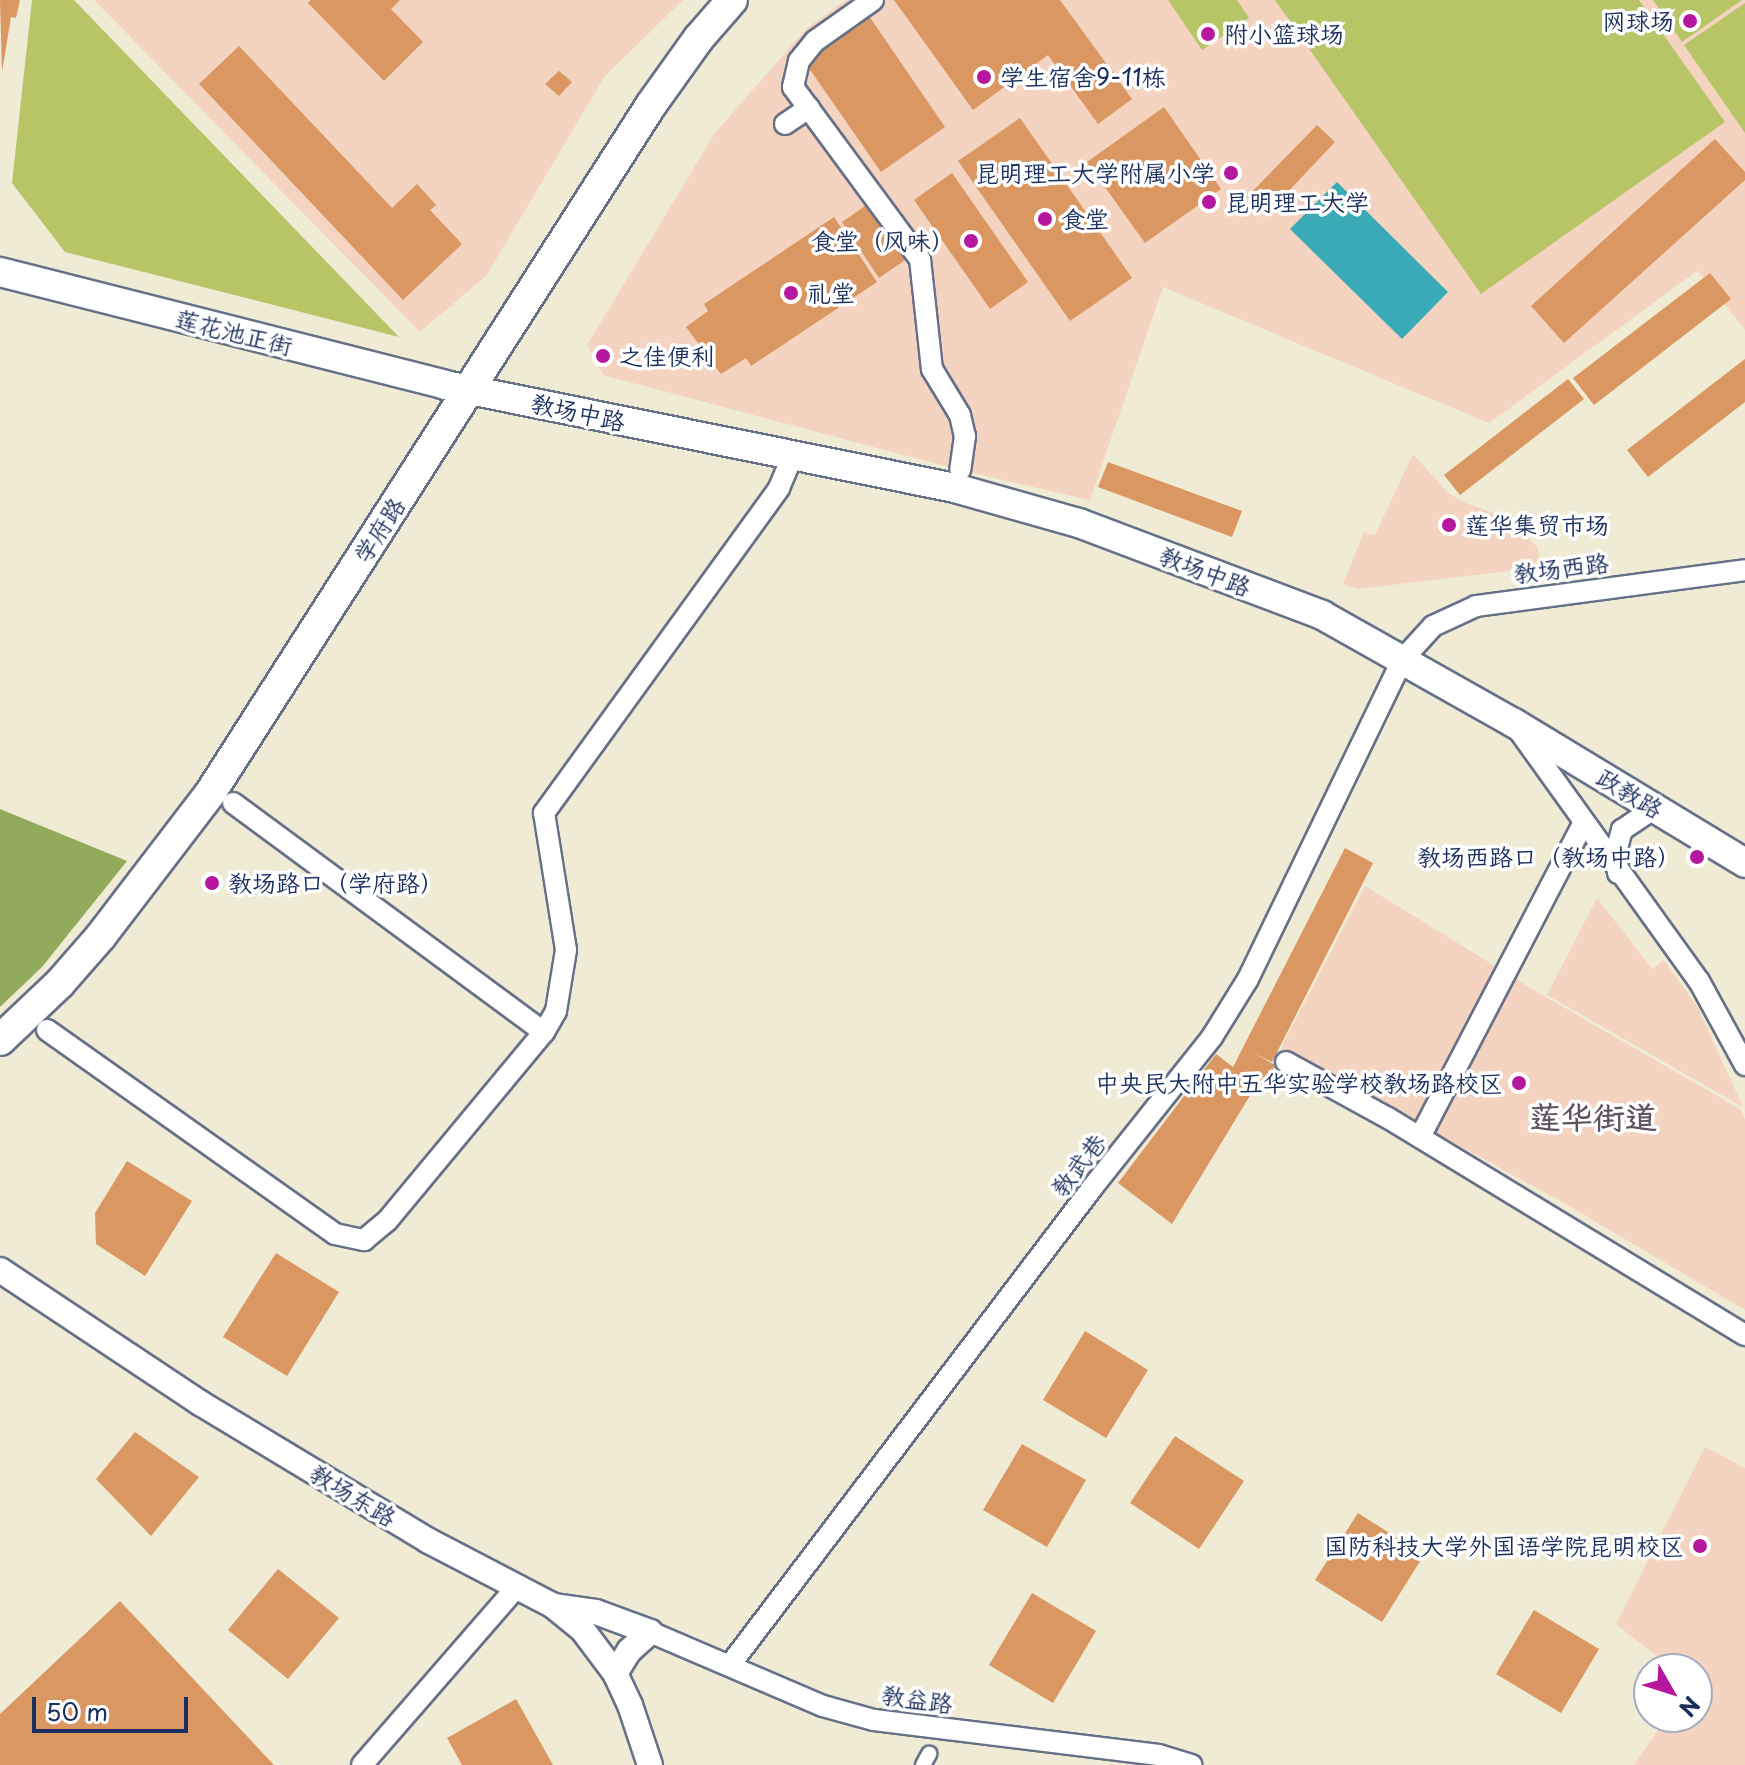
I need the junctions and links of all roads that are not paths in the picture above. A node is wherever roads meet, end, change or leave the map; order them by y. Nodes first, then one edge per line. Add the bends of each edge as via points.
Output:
1 (732, 0) edge
2 (873, 0) edge
3 (809, 108) junction
4 (785, 124) dead end
5 (0, 272) edge
6 (469, 389) junction
7 (793, 455) junction
8 (960, 470) dead end
9 (1745, 570) edge
10 (1403, 659) junction
11 (1514, 723) junction
12 (233, 803) dead end
13 (1655, 808) junction
14 (1583, 824) junction
15 (1745, 863) edge
16 (1618, 873) junction
17 (47, 1030) dead end
18 (544, 1032) junction
19 (0, 1040) edge
20 (1286, 1062) dead end
21 (1745, 1065) edge
22 (1420, 1137) junction
23 (0, 1270) edge
24 (1745, 1335) edge
25 (517, 1587) junction
26 (552, 1605) junction
27 (650, 1632) junction
28 (730, 1665) junction
29 (615, 1673) junction
30 (362, 1765) edge
31 (650, 1765) edge
32 (1192, 1765) edge

1 - 6 main road, 学府路 via 651,105
2 - 3 street via 815,41 799,61 793,87
3 - 4 street
3 - 8 street via 920,259 932,369 960,415 965,436
5 - 6 main road, 莲花池正街
6 - 7 main road, 教场中路
6 - 19 main road, 学府路 via 204,802 91,948
7 - 10 main road, 教场中路 via 955,488 1079,523 1322,615
7 - 18 street via 779,488 544,813 566,950 556,1011
9 - 10 street, 教场西路 via 1476,606 1433,626
10 - 11 main road, 教场中路
10 - 28 street, 教武巷 via 1248,979 1212,1037
11 - 13 main road, 政教路
11 - 14 street, 教场中路
12 - 18 street
13 - 15 main road, 政教路
13 - 16 street via 1622,830
14 - 16 street, 教场中路
14 - 22 street
16 - 21 street, 教场中路 via 1699,981
17 - 18 street via 335,1234 364,1240 387,1221
20 - 22 street
22 - 24 street
23 - 25 street, 教场东路 via 200,1403 427,1540
25 - 26 street, 教场东路
25 - 30 street
26 - 27 street via 596,1612
26 - 29 street, 教场东路 via 582,1629
27 - 28 street, 教益路
27 - 29 street
28 - 32 street, 教益路 via 823,1706 874,1720 1159,1755
29 - 31 street, 教场东路

